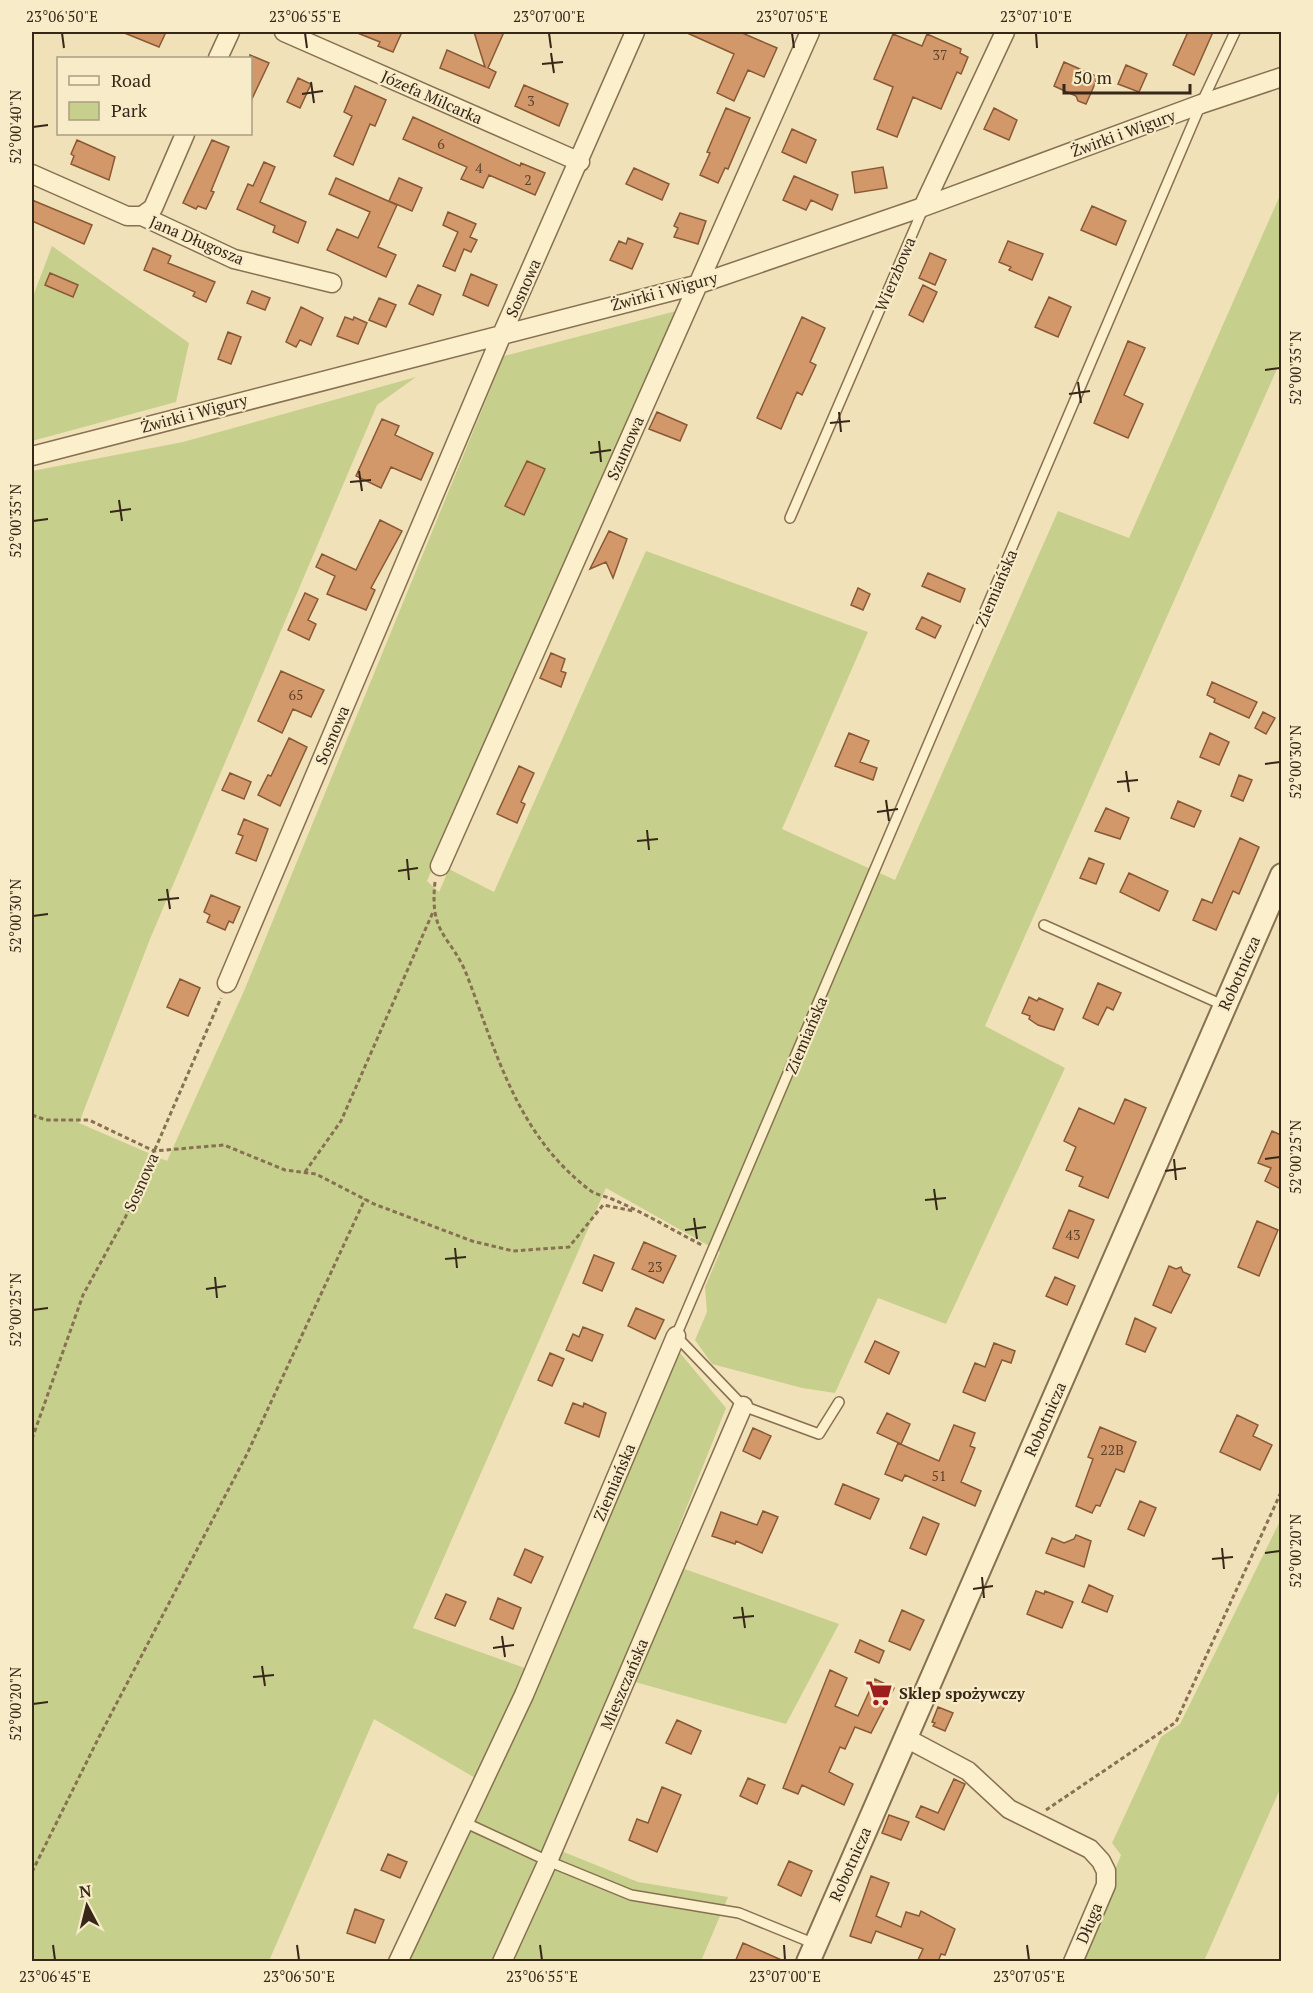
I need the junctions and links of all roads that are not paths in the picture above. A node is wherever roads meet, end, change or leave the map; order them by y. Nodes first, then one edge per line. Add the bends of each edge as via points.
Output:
1 (230, 32) edge
2 (284, 32) edge
3 (635, 32) edge
4 (1005, 32) edge
5 (1235, 32) edge
6 (806, 33) edge
7 (218, 57) edge
8 (1281, 77) edge
9 (1201, 104) junction
10 (185, 135) edge
11 (580, 162) junction
12 (32, 174) edge
13 (923, 207) junction
14 (142, 216) junction
15 (332, 283) dead end
16 (696, 285) junction
17 (503, 332) junction
18 (32, 456) edge
19 (790, 518) dead end
20 (440, 866) road end
21 (1281, 875) edge
22 (1044, 926) dead end
23 (227, 983) road end
24 (1225, 1006) junction
25 (676, 1336) junction
26 (839, 1402) dead end
27 (743, 1406) junction
28 (906, 1738) junction
29 (466, 1822) junction
30 (548, 1861) junction
31 (811, 1953) edge
32 (398, 1962) edge
33 (501, 1962) edge
34 (1073, 1962) edge

1 - 7 street
2 - 11 street, Józefa Milcarka
3 - 11 street, Sosnowa
4 - 13 street, Wierzbowa
5 - 9 lane, Ziemiańska
6 - 16 street, Szumowa
8 - 9 street, Żwirki i Wigury
9 - 13 street, Żwirki i Wigury
9 - 25 lane, Ziemiańska
10 - 14 street via 153,208
11 - 17 street, Sosnowa
12 - 14 street, Jana Długosza via 127,216
13 - 16 street, Żwirki i Wigury
13 - 19 lane, Wierzbowa
14 - 15 street, Jana Długosza via 234,259
16 - 17 street, Żwirki i Wigury
16 - 20 street, Szumowa
17 - 18 street, Żwirki i Wigury
17 - 23 street, Sosnowa
21 - 24 street, Robotnicza
22 - 24 lane
24 - 28 street, Robotnicza
25 - 27 lane
25 - 29 street, Ziemiańska
26 - 27 lane via 819,1434
27 - 30 street, Mieszczańska
28 - 31 street, Robotnicza
28 - 34 street, Długa via 968,1771 1009,1809 1090,1849 1101,1861 1106,1885
29 - 30 lane
29 - 32 street, Ziemiańska
30 - 31 lane via 631,1894 739,1913
30 - 33 street, Mieszczańska

